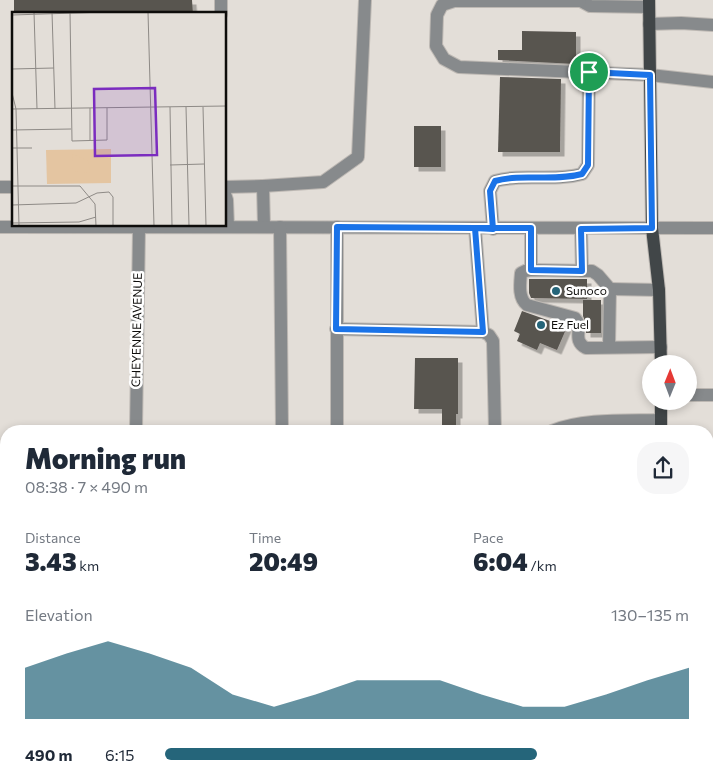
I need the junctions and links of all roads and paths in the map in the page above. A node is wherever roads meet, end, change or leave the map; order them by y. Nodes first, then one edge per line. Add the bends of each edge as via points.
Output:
1 (364, 0) edge
2 (580, 1) edge
3 (649, 4) edge
4 (649, 24) junction
5 (713, 25) edge
6 (589, 72) junction
7 (650, 75) junction
8 (713, 82) edge
9 (263, 186) junction
10 (226, 187) edge
11 (226, 197) edge
12 (0, 227) edge
13 (228, 227) junction
14 (264, 227) junction
15 (280, 227) junction
16 (337, 227) junction
17 (138, 228) junction
18 (475, 228) junction
19 (531, 228) junction
20 (652, 228) junction
21 (713, 228) edge
22 (493, 229) junction
23 (581, 229) junction
24 (531, 270) junction
25 (582, 271) junction
26 (610, 289) junction
27 (658, 290) junction
28 (336, 329) junction
29 (483, 332) junction
30 (609, 347) junction
31 (661, 347) junction
32 (661, 355) edge
33 (698, 395) edge
34 (713, 395) edge
35 (661, 410) edge
36 (136, 425) edge
37 (282, 425) edge
38 (336, 425) edge
39 (495, 425) edge
40 (575, 425) edge
41 (645, 425) edge
42 (661, 425) edge

1 - 9 street via 358,157 323,182
2 - 3 street via 590,6
2 - 6 street via 454,1 442,5 437,15 436,46 444,59 458,67
3 - 4 main road
4 - 5 street
4 - 7 main road
6 - 7 street
6 - 22 street via 588,165 582,174 570,178 509,177 495,181 490,191
7 - 8 street
7 - 20 main road
9 - 10 street
9 - 14 street
11 - 13 street
12 - 17 street
13 - 14 street
13 - 17 street
14 - 15 street
15 - 16 street
15 - 37 street
16 - 18 street
16 - 28 street
17 - 36 street, CHEYENNE AVENUE
18 - 22 street
18 - 29 street
19 - 22 street
19 - 23 street
19 - 24 street
20 - 21 street
20 - 23 street
20 - 27 main road
23 - 25 street
24 - 25 street
24 - 30 street via 521,273 521,299 524,303 575,318 578,341 582,346
25 - 26 street via 598,274
26 - 27 street
26 - 30 street
27 - 31 main road
28 - 29 street
28 - 38 street
29 - 39 street via 493,341
30 - 31 street
31 - 32 main road
33 - 34 street
35 - 42 main road
40 - 41 street via 596,422

